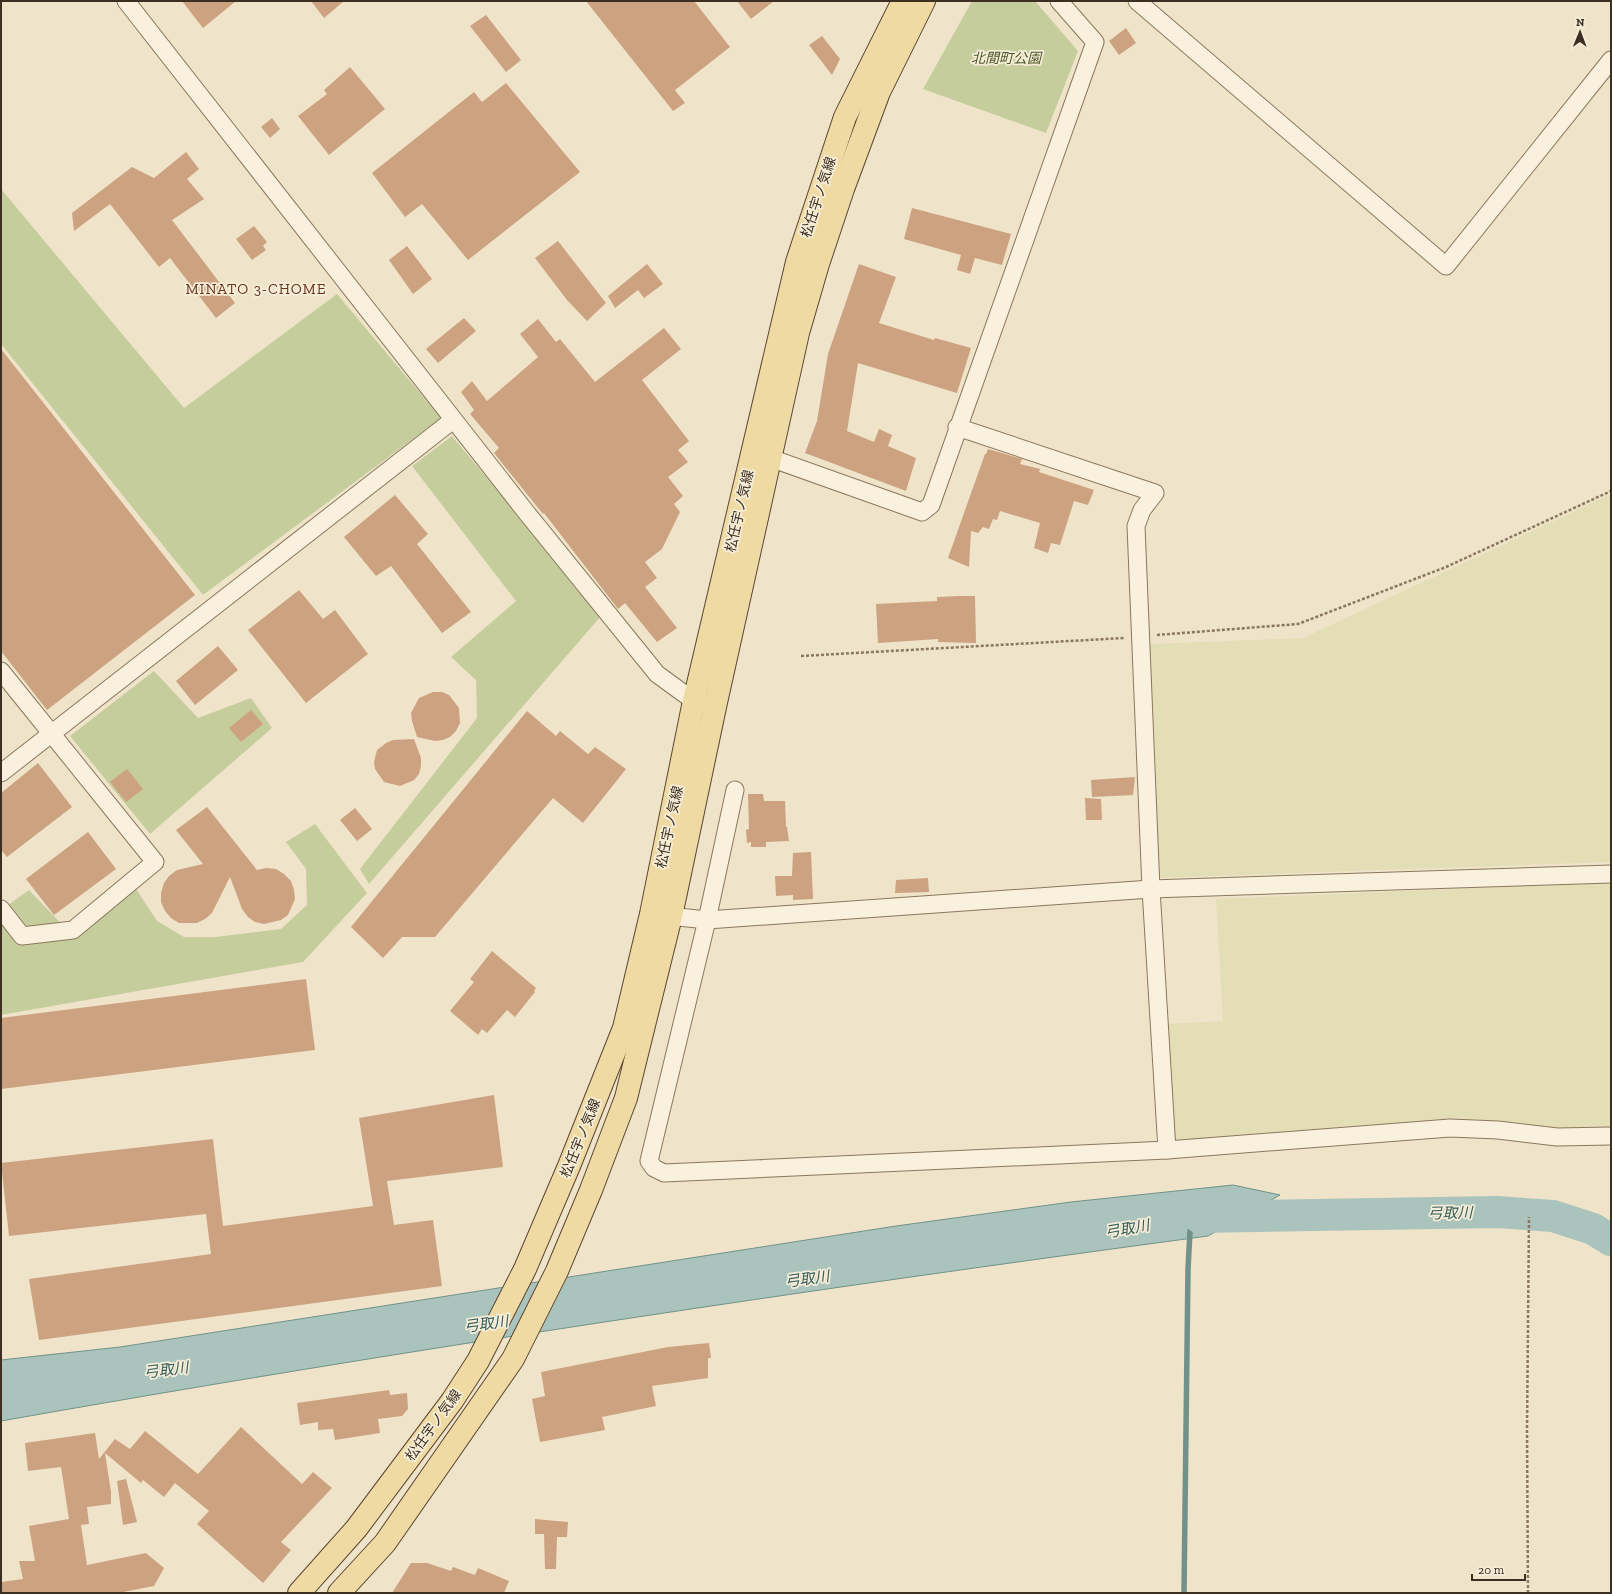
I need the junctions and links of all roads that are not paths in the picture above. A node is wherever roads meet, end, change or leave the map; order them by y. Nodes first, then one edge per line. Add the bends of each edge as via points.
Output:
1 (126, 1) edge
2 (1059, 1) edge
3 (1137, 1) edge
4 (909, 4) edge
5 (1611, 60) edge
6 (454, 420) junction
7 (957, 427) junction
8 (762, 455) junction
9 (1, 671) edge
10 (694, 701) junction
11 (715, 707) junction
12 (52, 734) junction
13 (1, 772) edge
14 (735, 790) dead end
15 (1611, 874) edge
16 (1151, 889) junction
17 (1, 909) edge
18 (661, 915) junction
19 (707, 920) junction
20 (1611, 1136) edge
21 (1167, 1150) junction
22 (299, 1593) edge
23 (339, 1593) edge

1 - 6 street
2 - 7 street via 1095,42
3 - 5 street via 1446,266
4 - 8 main road, 松任宇ノ気線 via 845,117 797,262
6 - 10 street via 657,674
6 - 12 street
7 - 8 street via 931,505 922,512
7 - 16 street via 1155,493 1142,510 1136,526
8 - 10 main road, 松任宇ノ気線
8 - 11 main road, 松任宇ノ気線
9 - 12 street
10 - 11 street
10 - 18 main road, 松任宇ノ気線
11 - 18 main road, 松任宇ノ気線
12 - 13 street
12 - 17 street via 156,862 73,930 22,936
14 - 19 street
15 - 16 street
16 - 19 street
16 - 21 street
18 - 19 street
18 - 22 main road, 松任宇ノ気線 via 624,1028 570,1166 525,1269 478,1361 452,1401 356,1529
18 - 23 main road, 松任宇ノ気線 via 626,1098 557,1271 513,1359 385,1543
19 - 21 street via 649,1161 654,1168 664,1173
20 - 21 street via 1558,1137 1450,1128

